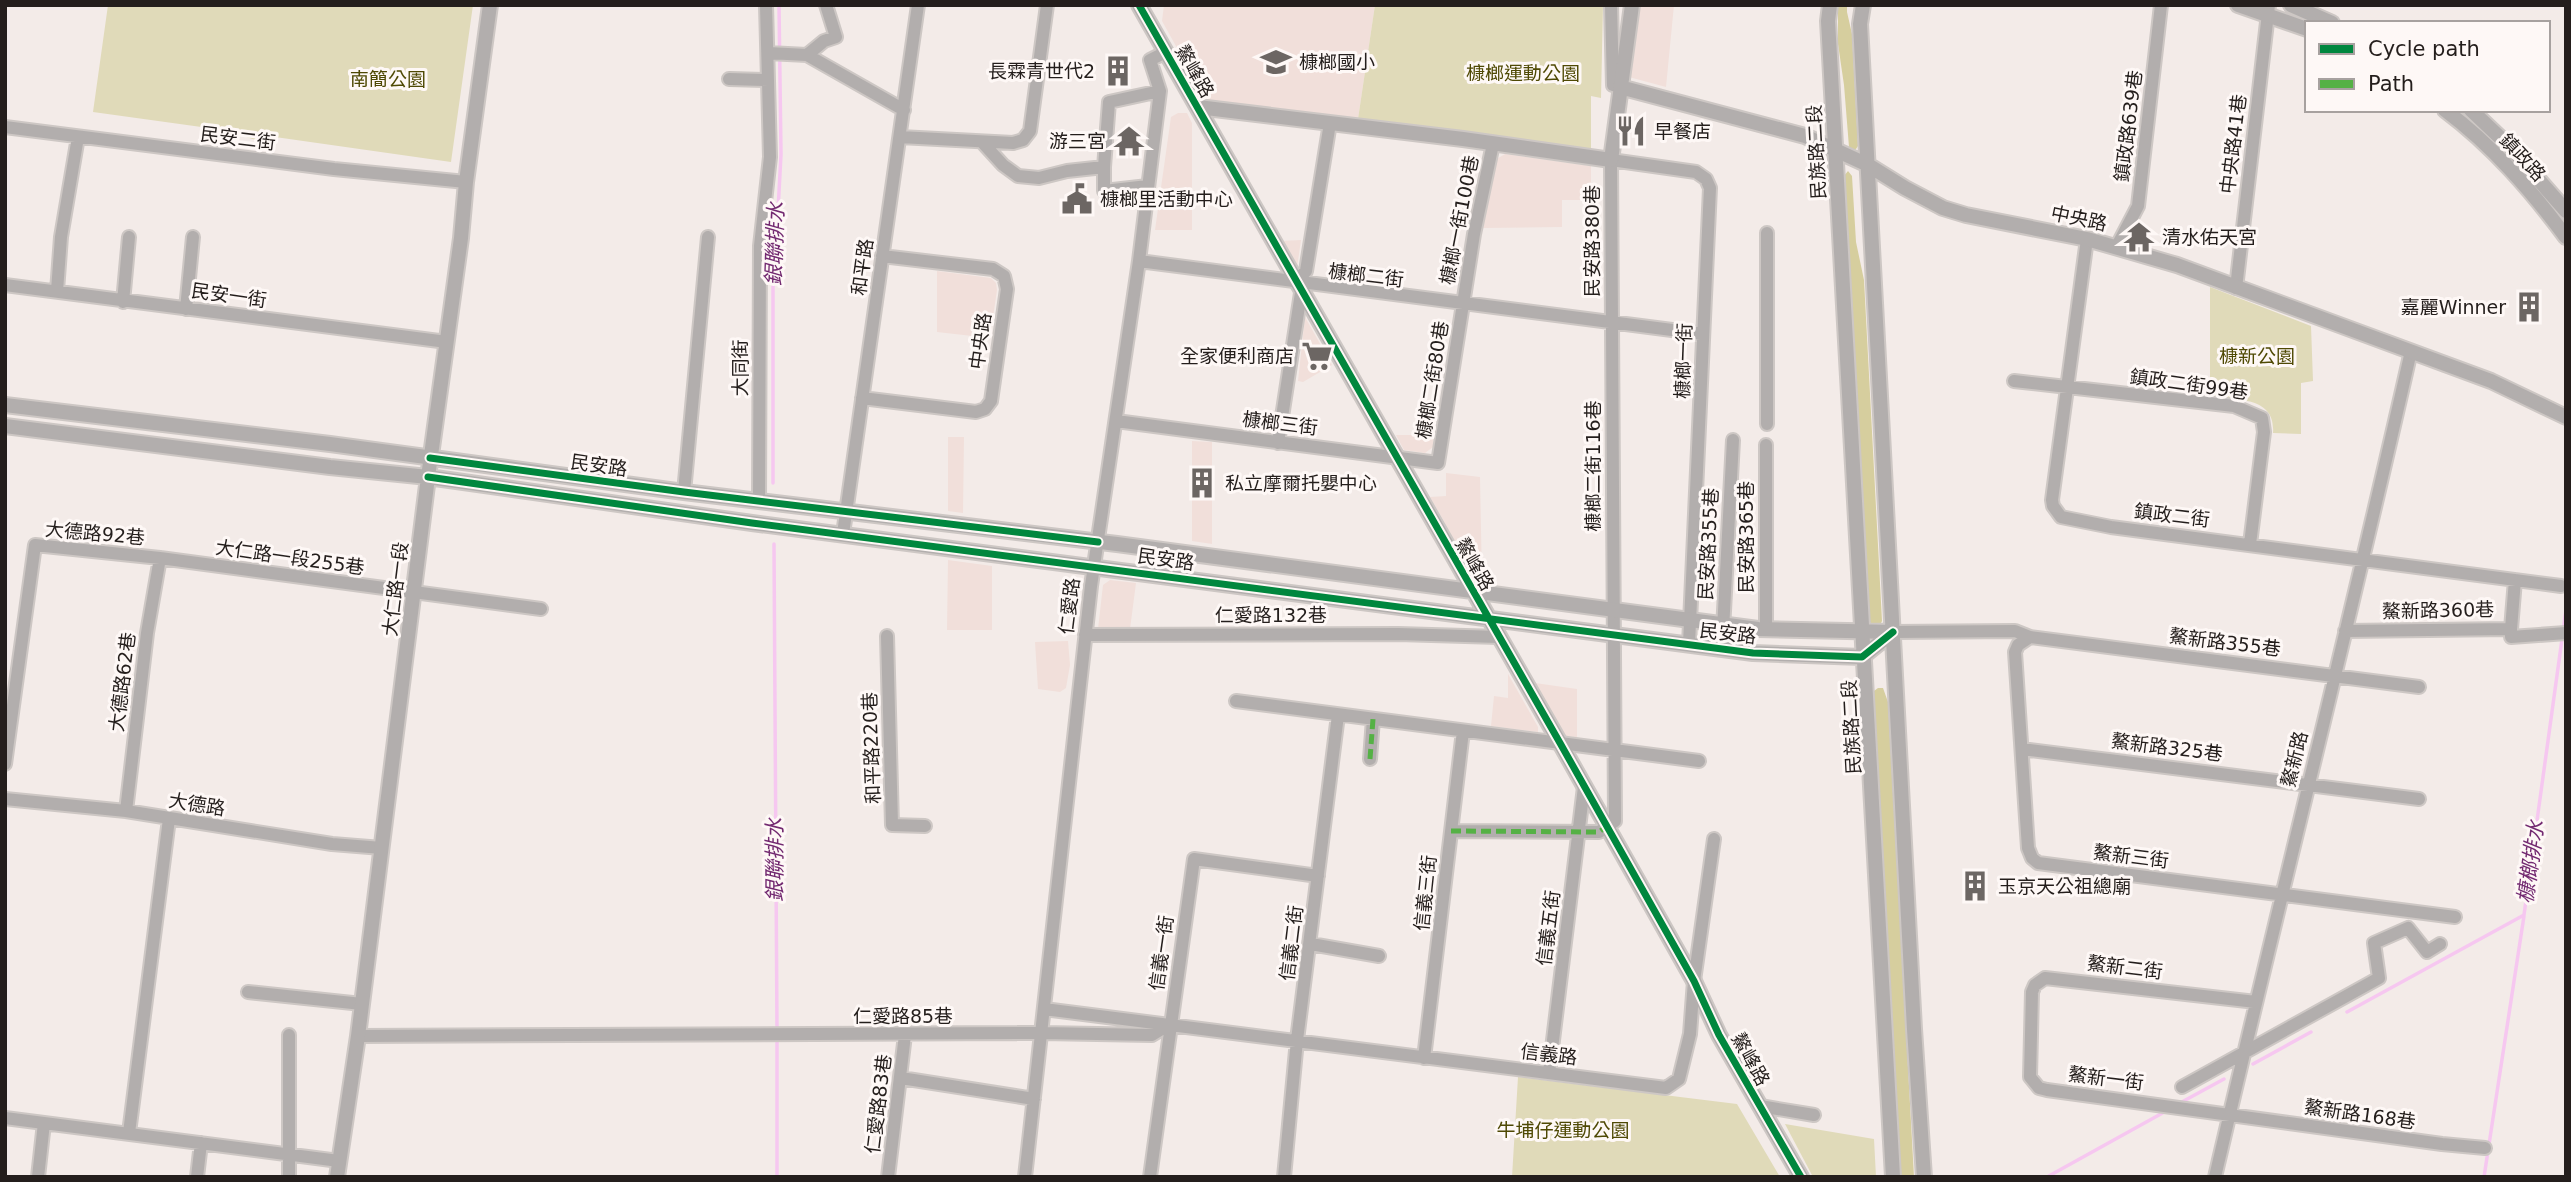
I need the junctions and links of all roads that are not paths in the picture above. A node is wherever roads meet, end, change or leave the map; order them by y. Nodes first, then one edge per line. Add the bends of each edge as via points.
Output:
1 (490, 5) edge
2 (766, 5) edge
3 (826, 5) edge
4 (918, 5) edge
5 (1046, 5) edge
6 (1139, 5) edge
7 (1611, 5) edge
8 (1632, 5) edge
9 (1830, 5) edge
10 (1863, 5) edge
11 (2161, 5) edge
12 (2238, 5) edge
13 (2291, 5) edge
14 (2268, 10) edge
15 (2327, 21) edge
16 (2305, 28) edge
17 (1166, 52) junction
18 (768, 53) junction
19 (800, 54) junction
20 (729, 79) dead end
21 (768, 80) junction
22 (1620, 87) junction
23 (1160, 91) junction
24 (1198, 107) junction
25 (904, 110) junction
26 (2447, 112) edge
27 (2473, 112) edge
28 (1330, 123) junction
29 (5, 127) edge
30 (78, 137) junction
31 (900, 137) junction
32 (982, 142) junction
33 (1493, 144) junction
34 (1835, 149) junction
35 (1611, 160) junction
36 (1868, 165) junction
37 (1104, 167) junction
38 (466, 182) junction
39 (1148, 186) junction
40 (2566, 211) edge
41 (1768, 233) dead end
42 (129, 237) dead end
43 (193, 237) dead end
44 (708, 237) dead end
45 (2566, 237) edge
46 (2087, 239) junction
47 (2118, 246) junction
48 (882, 256) junction
49 (1139, 261) junction
50 (5, 285) edge
51 (1298, 287) junction
52 (2236, 288) junction
53 (57, 291) junction
54 (123, 302) junction
55 (1463, 304) junction
56 (186, 309) junction
57 (1611, 322) junction
58 (1703, 334) junction
59 (447, 342) junction
60 (2411, 351) junction
61 (2014, 381) dead end
62 (2067, 386) junction
63 (862, 398) junction
64 (5, 405) edge
65 (2566, 417) edge
66 (1116, 421) junction
67 (1767, 424) dead end
68 (5, 426) edge
69 (1733, 440) dead end
70 (1278, 443) junction
71 (1766, 445) dead end
72 (1395, 457) junction
73 (430, 458) junction
74 (1438, 463) joint
75 (428, 477) junction
76 (684, 492) junction
77 (759, 500) junction
78 (846, 511) junction
79 (682, 512) junction
80 (843, 534) junction
81 (1098, 542) junction
82 (2250, 544) junction
83 (160, 558) junction
84 (2364, 559) junction
85 (1094, 566) junction
86 (2515, 580) junction
87 (2561, 586) dead end
88 (1473, 591) junction
89 (415, 593) junction
90 (541, 610) dead end
91 (1613, 610) junction
92 (1489, 618) junction
93 (1690, 620) junction
94 (1723, 624) junction
95 (1766, 629) junction
96 (2511, 629) junction
97 (2345, 631) junction
98 (1861, 632) junction
99 (1893, 632) junction
100 (2562, 633) edge
101 (1085, 635) junction
102 (1613, 635) junction
103 (887, 636) dead end
104 (1499, 637) junction
105 (2031, 637) junction
106 (1689, 644) junction
107 (1722, 649) junction
108 (1863, 657) junction
109 (2334, 675) junction
110 (2419, 687) dead end
111 (1236, 701) dead end
112 (1338, 715) junction
113 (1373, 719) junction
114 (1463, 731) junction
115 (1560, 743) junction
116 (2022, 749) junction
117 (1615, 750) junction
118 (1370, 759) dead end
119 (1699, 761) dead end
120 (5, 764) edge
121 (2308, 785) junction
122 (1584, 787) junction
123 (5, 799) edge
124 (2419, 799) dead end
125 (126, 811) junction
126 (169, 819) junction
127 (925, 826) dead end
128 (1606, 827) junction
129 (1451, 831) junction
130 (1579, 831) junction
131 (1714, 839) dead end
132 (382, 848) junction
133 (1318, 876) junction
134 (2281, 895) junction
135 (2455, 917) dead end
136 (1311, 944) junction
137 (2440, 944) dead end
138 (1379, 956) dead end
139 (1694, 981) junction
140 (248, 992) dead end
141 (2256, 1002) junction
142 (362, 1004) junction
143 (1044, 1009) junction
144 (1170, 1024) junction
145 (2031, 1029) joint
146 (1042, 1033) junction
147 (289, 1035) dead end
148 (905, 1035) junction
149 (358, 1036) junction
150 (1297, 1040) junction
151 (2244, 1053) junction
152 (1424, 1058) junction
153 (1549, 1073) junction
154 (901, 1079) junction
155 (2182, 1087) dead end
156 (1034, 1099) junction
157 (1759, 1106) junction
158 (1814, 1115) dead end
159 (2229, 1115) junction
160 (5, 1118) edge
161 (44, 1123) junction
162 (129, 1133) junction
163 (201, 1143) junction
164 (2485, 1148) dead end
165 (288, 1153) junction
166 (339, 1161) junction
167 (38, 1177) edge
168 (197, 1177) edge
169 (289, 1177) edge
170 (337, 1177) edge
171 (888, 1177) edge
172 (1025, 1177) edge
173 (1150, 1177) edge
174 (1284, 1177) edge
175 (1801, 1177) edge
176 (1893, 1177) edge
177 (1924, 1177) edge
178 (2215, 1177) edge

1 - 38 street, 大仁路一段
2 - 18 street
3 - 19 street via 836,37
4 - 25 street, 和平路
5 - 32 street via 1030,131 1013,143
6 - 17 street, 鰲峰路
7 - 22 street via 1613,85
8 - 22 street
9 - 34 street, 民族路二段
10 - 36 street via 1860,24
11 - 47 street, 鎮政路639巷 via 2138,206
12 - 14 street
13 - 15 street
14 - 16 street
14 - 52 street, 中央路41巷
17 - 23 street, 仁愛路 via 1150,60
17 - 24 street, 鰲峰路
18 - 19 street
18 - 21 street, 大同街
19 - 25 street
20 - 21 street
21 - 77 street, 大同街 via 770,157 761,237
22 - 34 street, 中央路 via 1805,135
22 - 35 street
23 - 37 street via 1109,102
23 - 39 street, 仁愛路
24 - 28 street, 槺榔一街
24 - 51 street, 鰲峰路
25 - 31 street, 和平路
26 - 45 street, 鎮政路 via 2501,158
27 - 40 street, 鎮政路
28 - 33 street, 槺榔一街
28 - 51 street via 1306,271
29 - 30 street, 民安二街
30 - 38 street, 民安二街
30 - 53 street
31 - 32 street
31 - 48 street, 和平路
32 - 37 street via 1018,176 1039,178
33 - 35 street, 槺榔一街
33 - 55 street, 槺榔一街100巷
34 - 36 street, 中央路
34 - 98 street, 民族路二段
35 - 57 street, 民安路380巷
35 - 58 street, 槺榔一街 via 1696,172 1706,178 1710,188
36 - 46 street, 中央路 via 1949,210
36 - 99 street
37 - 39 street via 1104,191
38 - 59 street, 大仁路一段
39 - 49 street, 仁愛路
41 - 67 street
42 - 54 street
43 - 56 street
44 - 76 street
46 - 47 street, 中央路
46 - 62 street, 鎮政二街
47 - 52 street, 中央路
48 - 63 street, 和平路
48 - 63 street, 中央路 via 993,269 1004,276 1007,289 991,401 985,409 976,412
49 - 51 street, 槺榔二街
49 - 66 street, 仁愛路
50 - 53 street, 民安一街
51 - 55 street, 槺榔二街
51 - 70 street
51 - 72 street, 鰲峰路
52 - 60 street, 中央路
53 - 54 street, 民安一街
54 - 56 street, 民安一街
55 - 57 street, 槺榔二街
55 - 74 street, 槺榔二街80巷
56 - 59 street, 民安一街
57 - 58 street, 槺榔二街
57 - 91 street, 槺榔二街116巷
58 - 93 street, 槺榔一街
59 - 73 street, 大仁路一段
60 - 65 street, 中央路 via 2491,381
60 - 84 street, 鰲新路
61 - 62 street
62 - 82 street, 鎮政二街99巷 via 2234,406 2262,418
62 - 82 street, 鎮政二街 via 2052,500 2061,517
63 - 78 street, 和平路
64 - 73 street, 民安路
66 - 70 street, 槺榔三街
66 - 81 street, 仁愛路
68 - 75 street, 民安路
69 - 94 street, 民安路355巷
70 - 72 street, 槺榔三街
71 - 95 street, 民安路365巷
72 - 74 street, 槺榔三街
72 - 88 street, 鰲峰路
73 - 75 street, 大仁路一段
73 - 76 street, 民安路
75 - 79 street, 民安路
75 - 89 street, 大仁路一段
76 - 77 street, 民安路
76 - 79 street
77 - 78 street, 民安路
78 - 80 street, 和平路
78 - 81 street, 民安路
79 - 80 street, 民安路
80 - 85 street, 民安路
81 - 85 street, 仁愛路
81 - 88 street, 民安路
82 - 84 street, 鎮政二街
83 - 89 street, 大仁路一段255巷
83 - 120 street, 大德路92巷 via 35,545
83 - 125 street, 大德路62巷
84 - 86 street, 鎮政二街
84 - 97 street, 鰲新路
85 - 92 street, 民安路
85 - 101 street, 仁愛路
86 - 87 street, 鎮政二街
86 - 96 street
88 - 91 street, 民安路
88 - 92 street, 鰲峰路
89 - 90 street, 大仁路一段255巷
89 - 132 street, 大仁路一段
91 - 93 street, 民安路
91 - 102 street, 槺榔二街116巷
92 - 102 street, 民安路
92 - 104 street, 鰲峰路
93 - 94 street, 民安路
93 - 106 street, 槺榔一街
94 - 95 street, 民安路
94 - 107 street, 民安路355巷
95 - 98 street, 民安路
96 - 97 street, 鰲新路360巷
96 - 100 street, 鰲新路360巷 via 2511,637
97 - 109 street, 鰲新路
98 - 99 street, 民安路
98 - 108 street, 民族路二段
99 - 105 street, 鰲新路355巷 via 2015,632
99 - 108 street
99 - 177 street
101 - 104 street, 仁愛路132巷
101 - 143 street, 仁愛路
102 - 106 street, 民安路
102 - 117 street, 槺榔二街116巷
103 - 127 street, 和平路220巷 via 892,825
104 - 115 street, 鰲峰路
105 - 109 street, 鰲新路355巷
105 - 116 street, 鰲新三街 via 2015,652
106 - 107 street, 民安路
107 - 108 street, 民安路
108 - 176 street, 民族路二段
109 - 110 street, 鰲新路355巷
109 - 121 street, 鰲新路
111 - 112 street
112 - 113 street
112 - 133 street, 信義二街
113 - 114 street
113 - 118 street
114 - 115 street
114 - 129 street, 信義三街
115 - 117 street
115 - 122 street, 鰲峰路
116 - 121 street, 鰲新路325巷
116 - 134 street, 鰲新三街 via 2028,848 2038,863
117 - 119 street
117 - 128 street, 槺榔二街116巷 via 1615,821
121 - 124 street, 鰲新路325巷
121 - 134 street, 鰲新路
122 - 128 street, 鰲峰路
122 - 130 street, 信義五街
123 - 125 street, 大德路
125 - 126 street, 大德路
126 - 132 street, 大德路
126 - 162 street
128 - 130 street via 1599,832
128 - 139 street, 鰲峰路
129 - 130 street
129 - 152 street, 信義三街
130 - 153 street, 信義五街
131 - 139 street, 信義路
132 - 142 street, 大仁路一段
133 - 136 street, 信義二街
133 - 144 street, 信義一街 via 1194,859
134 - 135 street, 鰲新三街
134 - 141 street, 鰲新路
136 - 138 street
136 - 150 street, 信義二街
137 - 151 street via 2427,952 2409,928 2374,943 2379,978
139 - 153 street, 信義路 via 1682,1068 1679,1079 1666,1088
139 - 157 street, 鰲峰路
140 - 142 street
141 - 145 street, 鰲新二街 via 2046,978 2032,992
141 - 151 street, 鰲新路
142 - 149 street, 大仁路一段
143 - 144 street, 信義路
143 - 146 street, 仁愛路
144 - 146 street, 信義路 via 1153,1035
144 - 150 street, 信義路
144 - 173 street, 信義一街
145 - 159 street, 鰲新一街 via 2030,1077 2039,1088
146 - 148 street, 仁愛路85巷
146 - 156 street, 仁愛路
147 - 165 street
148 - 149 street, 仁愛路85巷
148 - 154 street, 仁愛路83巷
149 - 166 street, 大仁路一段
150 - 152 street, 信義路
150 - 174 street, 信義二街
151 - 155 street
151 - 159 street, 鰲新路
152 - 153 street, 信義路
154 - 156 street
154 - 171 street, 仁愛路83巷
156 - 172 street, 仁愛路
157 - 158 street
157 - 175 street, 鰲峰路
159 - 164 street, 鰲新路168巷
159 - 178 street, 鰲新路
160 - 161 street
161 - 162 street
161 - 167 street
162 - 163 street
163 - 165 street
163 - 168 street
165 - 166 street
165 - 169 street
166 - 170 street, 大仁路一段

